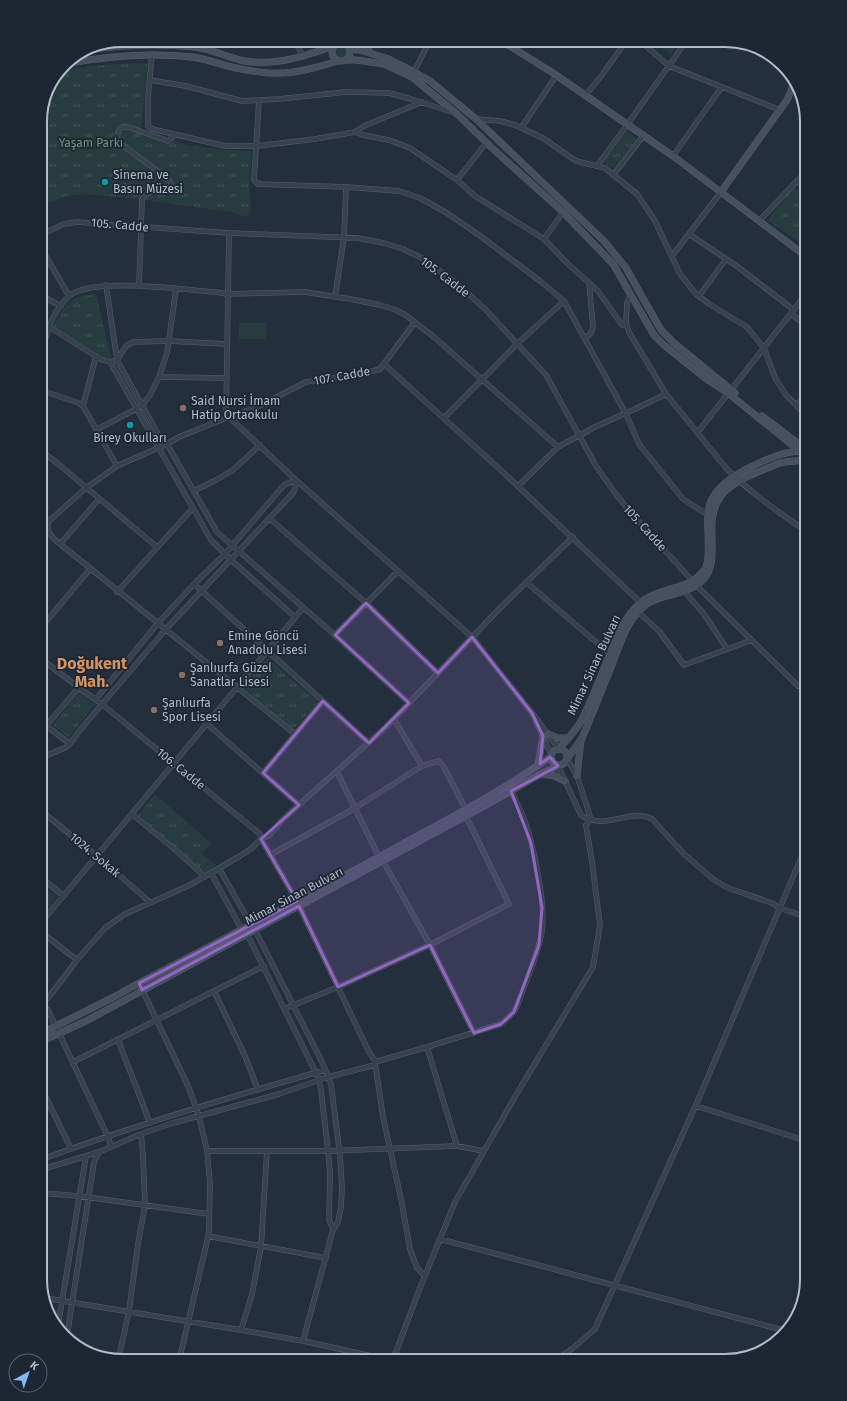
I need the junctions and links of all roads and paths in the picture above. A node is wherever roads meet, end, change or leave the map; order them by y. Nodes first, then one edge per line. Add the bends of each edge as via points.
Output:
1 (196, 47) edge
2 (298, 47) edge
3 (327, 47) edge
4 (335, 47) edge
5 (363, 47) edge
6 (426, 47) edge
7 (512, 47) edge
8 (622, 47) edge
9 (647, 47) edge
10 (682, 47) edge
11 (349, 48) joint
12 (152, 54) junction
13 (374, 55) junction
14 (303, 56) junction
15 (346, 60) junction
16 (338, 61) junction
17 (77, 62) edge
18 (669, 66) junction
19 (414, 72) junction
20 (556, 76) junction
21 (150, 80) junction
22 (721, 88) junction
23 (792, 89) edge
24 (584, 96) junction
25 (259, 100) junction
26 (422, 102) junction
27 (780, 110) junction
28 (457, 114) junction
29 (476, 119) junction
30 (627, 125) junction
31 (521, 128) junction
32 (355, 132) junction
33 (175, 134) junction
34 (644, 136) junction
35 (486, 143) junction
36 (257, 146) junction
37 (673, 156) junction
38 (597, 166) junction
39 (614, 174) junction
40 (800, 178) edge
41 (457, 180) junction
42 (797, 181) junction
43 (800, 183) edge
44 (346, 187) junction
45 (721, 192) junction
46 (563, 212) junction
47 (759, 221) junction
48 (140, 227) junction
49 (47, 232) edge
50 (228, 233) junction
51 (689, 234) junction
52 (344, 237) junction
53 (544, 239) junction
54 (800, 252) edge
55 (672, 256) junction
56 (47, 258) edge
57 (726, 259) junction
58 (589, 283) junction
59 (106, 285) junction
60 (139, 286) junction
61 (176, 289) junction
62 (228, 294) junction
63 (631, 294) junction
64 (69, 296) junction
65 (698, 296) junction
66 (335, 297) junction
67 (47, 299) edge
68 (564, 301) junction
69 (800, 302) edge
70 (61, 306) junction
71 (792, 312) junction
72 (800, 319) edge
73 (415, 322) junction
74 (626, 324) junction
75 (48, 326) junction
76 (47, 331) edge
77 (585, 339) junction
78 (170, 341) junction
79 (227, 344) junction
80 (517, 344) junction
81 (764, 348) junction
82 (96, 356) junction
83 (117, 360) junction
84 (110, 362) junction
85 (384, 364) junction
86 (159, 377) junction
87 (227, 378) junction
88 (482, 380) junction
89 (47, 392) edge
90 (729, 392) junction
91 (666, 394) junction
92 (800, 401) edge
93 (794, 403) junction
94 (83, 406) junction
95 (142, 406) junction
96 (136, 409) junction
97 (800, 409) edge
98 (626, 414) junction
99 (228, 418) junction
100 (444, 418) junction
101 (96, 430) junction
102 (697, 433) junction
103 (580, 434) junction
104 (163, 445) junction
105 (260, 445) junction
106 (800, 446) edge
107 (558, 447) junction
108 (800, 451) joint
109 (47, 455) edge
110 (800, 461) edge
111 (117, 466) junction
112 (737, 478) junction
113 (296, 480) junction
114 (518, 486) junction
115 (86, 488) junction
116 (194, 491) junction
117 (99, 499) junction
118 (193, 508) junction
119 (708, 514) junction
120 (269, 518) junction
121 (800, 527) edge
122 (48, 529) joint
123 (573, 537) junction
124 (60, 544) junction
125 (232, 545) junction
126 (157, 547) junction
127 (238, 551) junction
128 (225, 554) junction
129 (230, 559) junction
130 (90, 569) junction
131 (398, 571) junction
132 (526, 582) junction
133 (695, 583) junction
134 (194, 584) junction
135 (202, 590) junction
136 (684, 591) junction
137 (118, 592) junction
138 (366, 603) junction
139 (641, 603) junction
140 (303, 608) junction
141 (638, 612) junction
142 (295, 617) junction
143 (47, 621) edge
144 (158, 623) junction
145 (166, 629) junction
146 (335, 635) junction
147 (472, 637) junction
148 (752, 640) junction
149 (727, 649) junction
150 (267, 652) junction
151 (610, 654) junction
152 (47, 663) edge
153 (438, 673) junction
154 (798, 686) dead end
155 (78, 687) junction
156 (237, 688) junction
157 (96, 699) junction
158 (323, 701) junction
159 (409, 703) junction
160 (103, 705) junction
161 (394, 719) junction
162 (206, 723) junction
163 (47, 725) edge
164 (47, 727) edge
165 (295, 734) junction
166 (546, 735) junction
167 (568, 738) junction
168 (582, 738) junction
169 (369, 743) junction
170 (70, 744) junction
171 (559, 749) junction
172 (47, 755) edge
173 (550, 755) junction
174 (567, 759) junction
175 (173, 763) junction
176 (538, 765) junction
177 (422, 766) junction
178 (558, 766) junction
179 (337, 772) junction
180 (263, 773) junction
181 (541, 774) junction
182 (577, 776) junction
183 (565, 781) junction
184 (511, 791) junction
185 (299, 805) junction
186 (355, 808) junction
187 (466, 813) junction
188 (133, 814) junction
189 (47, 816) edge
190 (591, 819) junction
191 (261, 839) junction
192 (270, 854) junction
193 (98, 857) junction
194 (381, 859) junction
195 (800, 860) edge
196 (219, 868) junction
197 (210, 874) junction
198 (205, 877) junction
199 (47, 883) edge
200 (64, 896) junction
201 (149, 902) junction
202 (298, 903) junction
203 (779, 908) junction
204 (800, 915) edge
205 (47, 916) edge
206 (253, 927) junction
207 (242, 930) junction
208 (247, 934) junction
209 (47, 937) edge
210 (430, 946) junction
211 (76, 960) junction
212 (264, 966) junction
213 (138, 983) junction
214 (338, 987) junction
215 (142, 990) junction
216 (214, 991) junction
217 (48, 998) joint
218 (294, 1006) junction
219 (284, 1009) junction
220 (48, 1010) joint
221 (156, 1020) junction
222 (56, 1026) junction
223 (47, 1030) edge
224 (60, 1032) junction
225 (474, 1033) junction
226 (47, 1038) edge
227 (118, 1040) junction
228 (427, 1048) junction
229 (73, 1062) junction
230 (375, 1063) junction
231 (326, 1070) junction
232 (316, 1072) junction
233 (328, 1077) junction
234 (319, 1081) junction
235 (258, 1090) junction
236 (47, 1099) edge
237 (696, 1106) junction
238 (197, 1109) junction
239 (199, 1116) junction
240 (150, 1123) junction
241 (141, 1134) junction
242 (108, 1137) junction
243 (800, 1139) edge
244 (111, 1146) junction
245 (457, 1146) junction
246 (391, 1148) junction
247 (71, 1149) junction
248 (339, 1150) junction
249 (207, 1151) junction
250 (267, 1151) junction
251 (328, 1151) junction
252 (484, 1151) junction
253 (99, 1152) junction
254 (86, 1156) junction
255 (47, 1158) edge
256 (47, 1168) edge
257 (47, 1194) edge
258 (79, 1196) junction
259 (89, 1198) junction
260 (146, 1205) junction
261 (209, 1214) junction
262 (333, 1230) junction
263 (208, 1236) junction
264 (440, 1239) junction
265 (261, 1247) junction
266 (326, 1258) junction
267 (425, 1276) junction
268 (616, 1285) junction
269 (50, 1299) edge
270 (62, 1301) junction
271 (73, 1302) junction
272 (129, 1311) junction
273 (59, 1319) edge
274 (188, 1320) junction
275 (780, 1329) edge
276 (68, 1330) edge
277 (241, 1330) junction
278 (303, 1341) junction
279 (120, 1354) edge
280 (181, 1354) edge
281 (362, 1354) edge
282 (395, 1354) edge
283 (565, 1354) edge

1 - 14 main road via 259,62 282,61
2 - 14 street
3 - 14 main road
4 - 16 main road via 332,54
5 - 13 main road
6 - 19 street
7 - 20 main road
8 - 24 street
9 - 18 street
10 - 18 street
11 - 13 main road
11 - 15 main road
12 - 16 main road via 194,57 234,68 282,73
12 - 17 main road
12 - 21 street
13 - 19 main road
15 - 16 main road
15 - 28 main road via 384,64 412,77
18 - 22 street
18 - 30 street
19 - 29 main road via 430,81
20 - 24 main road
20 - 31 street
21 - 25 street via 186,86 242,101
21 - 33 street via 148,126
22 - 27 street
22 - 37 street
23 - 27 main road
24 - 30 main road
25 - 26 street via 346,92 389,93
25 - 36 street
26 - 28 street
26 - 32 street
27 - 45 main road
28 - 35 main road
29 - 31 street via 500,121
29 - 90 main road via 604,242 626,268 661,330
30 - 34 main road
30 - 38 street
31 - 38 street via 543,138 576,161
32 - 36 street
32 - 41 street via 410,148
33 - 36 street via 225,146
33 - 48 street via 168,141 128,127 122,127 118,132 116,138 121,144 163,175 172,187 170,190 154,190 145,194 142,199
34 - 37 main road
34 - 39 street
35 - 41 street
35 - 46 main road
36 - 44 street via 254,180 258,184
37 - 45 main road
38 - 39 street
39 - 55 street via 637,194
40 - 42 street
41 - 53 street via 475,196
42 - 43 street
42 - 47 street
44 - 52 street
44 - 68 street via 399,191 420,198 480,235
45 - 47 main road
45 - 51 street
46 - 53 street
46 - 63 main road via 613,264
47 - 54 main road
48 - 49 street, 105. Cadde via 76,222
48 - 50 street, 105. Cadde
48 - 60 street
50 - 52 street, 105. Cadde
50 - 62 street
51 - 55 street
51 - 57 street
52 - 66 street
52 - 80 street, 105. Cadde via 384,243 426,260 486,310
53 - 58 street
55 - 65 street via 680,274
56 - 64 street
57 - 65 street
57 - 71 street
58 - 74 street via 598,291 620,323
58 - 77 street via 593,326
59 - 60 street
59 - 64 street via 91,287
59 - 83 street
60 - 61 street
61 - 62 street
61 - 78 street
62 - 66 street via 304,292
62 - 79 street
63 - 74 street via 627,303
63 - 90 main road via 654,335 699,373
64 - 70 street
65 - 81 street via 747,327
66 - 73 street via 380,305 396,310
67 - 70 street
68 - 77 street
68 - 80 street
69 - 71 street
70 - 75 street
71 - 72 street
71 - 81 street
73 - 85 street, 107. Cadde
73 - 88 street
74 - 91 street
75 - 76 street
75 - 82 street
77 - 98 street
78 - 79 street
78 - 83 street via 133,342 126,346
78 - 86 street
79 - 87 street
80 - 88 street
80 - 103 street, 105. Cadde via 546,376
81 - 90 street
81 - 93 street via 775,378
82 - 84 street
82 - 94 street
83 - 84 street
83 - 95 street
84 - 96 street
85 - 99 street, 107. Cadde via 380,369 361,374 306,382 257,407
85 - 100 street
86 - 87 street
86 - 95 street
87 - 99 street
88 - 100 street
88 - 107 street
89 - 94 street
90 - 102 street
90 - 106 main road
90 - 108 main road
91 - 98 street
91 - 102 street
92 - 93 street
93 - 97 street
94 - 101 street
95 - 96 street
95 - 104 street
96 - 101 street
96 - 104 street
98 - 103 street
98 - 119 street via 639,444 659,472 683,499
99 - 104 street, 107. Cadde
99 - 105 street
100 - 114 street
101 - 111 street
102 - 112 street
103 - 107 street
103 - 133 street, 105. Cadde via 596,466 614,493
104 - 111 street, 107. Cadde
104 - 116 street
104 - 118 street
105 - 113 street
105 - 116 street via 233,470
107 - 114 street
108 - 112 main road, Mimar Sinan Bulvarı via 783,454 751,467
109 - 115 street
110 - 112 main road, Mimar Sinan Bulvarı via 779,463
111 - 115 street, 107. Cadde
112 - 119 main road, Mimar Sinan Bulvarı via 720,488 713,497
112 - 121 street
112 - 133 main road, Mimar Sinan Bulvarı via 716,504 712,520 710,570 705,578
113 - 120 street via 293,493
113 - 125 street via 284,485
113 - 131 street
114 - 123 street
115 - 117 street
115 - 122 street, 107. Cadde via 49,521
116 - 125 street via 217,532
117 - 124 street
117 - 126 street
118 - 126 street
118 - 128 street via 211,540
119 - 133 main road, Mimar Sinan Bulvarı via 707,563
120 - 127 street
120 - 138 street
122 - 124 street
123 - 132 street
123 - 139 street
124 - 130 street
125 - 127 street
125 - 128 street
126 - 137 street
127 - 129 street
127 - 140 street
128 - 129 street
128 - 134 street
129 - 135 street
129 - 142 street
130 - 137 street
130 - 143 street
131 - 138 street
131 - 147 street
132 - 147 street
132 - 151 street
133 - 136 main road, Mimar Sinan Bulvarı
133 - 139 main road, Mimar Sinan Bulvarı via 648,597
133 - 148 street, 105. Cadde
134 - 135 street
134 - 144 street
135 - 145 street
135 - 150 street
136 - 141 main road, Mimar Sinan Bulvarı via 664,596
136 - 149 street via 704,614
137 - 144 street
138 - 146 street
138 - 153 street
139 - 151 main road, Mimar Sinan Bulvarı via 620,629
140 - 142 street
140 - 146 street
141 - 149 street via 659,631 684,665
141 - 168 main road, Mimar Sinan Bulvarı via 628,626
142 - 150 street
144 - 145 street
144 - 157 street
145 - 156 street
145 - 160 street
146 - 159 street
147 - 153 street
147 - 166 street via 532,713
148 - 149 street
148 - 154 street, 105. Cadde
150 - 156 street
150 - 158 street
151 - 167 main road, Mimar Sinan Bulvarı via 580,723
152 - 155 street, 106. Cadde
153 - 159 street
155 - 157 street, 106. Cadde
155 - 163 street
156 - 162 street
156 - 165 street
157 - 160 street, 106. Cadde
158 - 165 street
158 - 169 street
159 - 161 street
160 - 170 street
160 - 175 street, 106. Cadde
161 - 169 street
161 - 177 street
162 - 175 street
162 - 180 street
164 - 170 street
165 - 180 street
166 - 167 main road
166 - 171 street
166 - 173 street
166 - 176 main road
167 - 171 main road, Mimar Sinan Bulvarı
168 - 174 main road, Mimar Sinan Bulvarı
168 - 182 main road
169 - 179 street
170 - 172 street
171 - 173 main road
171 - 174 main road via 565,752
173 - 176 main road, Mimar Sinan Bulvarı
173 - 178 main road via 552,762
174 - 178 main road via 564,764
174 - 182 street
175 - 188 street
175 - 191 street, 106. Cadde via 260,834
176 - 187 main road, Mimar Sinan Bulvarı
177 - 186 street
177 - 187 street via 439,761
178 - 181 main road, Mimar Sinan Bulvarı
178 - 183 street
179 - 185 street
179 - 186 street
180 - 185 street
181 - 183 main road
181 - 184 main road, Mimar Sinan Bulvarı
182 - 190 street
183 - 190 street via 581,816
184 - 187 main road, Mimar Sinan Bulvarı
184 - 225 street via 531,843 542,907 542,929 539,945 514,1012 501,1024
185 - 191 street via 269,836
186 - 192 street
186 - 194 street
187 - 194 main road, Mimar Sinan Bulvarı
187 - 210 street via 508,904
188 - 193 street
188 - 198 street
189 - 193 street, 1024. Sokak
190 - 203 street via 603,822 646,816 713,879 728,888 767,901
190 - 252 street via 586,825 600,925 593,968
191 - 192 street, 106. Cadde
191 - 196 street via 252,848
192 - 202 street, 106. Cadde
193 - 200 street
193 - 201 street, 1024. Sokak
194 - 202 main road, Mimar Sinan Bulvarı
194 - 210 street
195 - 203 street
196 - 197 street
196 - 206 street
197 - 198 street
197 - 207 street
198 - 201 street
199 - 200 street
200 - 205 street
201 - 211 street via 105,928
202 - 206 main road, Mimar Sinan Bulvarı
202 - 214 street, 106. Cadde
203 - 204 street
203 - 237 street
206 - 207 main road, Mimar Sinan Bulvarı
206 - 208 main road, Mimar Sinan Bulvarı
206 - 218 street
207 - 213 main road, Mimar Sinan Bulvarı
208 - 212 street
208 - 215 main road, Mimar Sinan Bulvarı
209 - 211 street
210 - 214 street
210 - 225 street
211 - 217 street
212 - 216 street
212 - 219 street
213 - 215 street
213 - 222 main road, Mimar Sinan Bulvarı
214 - 218 street
214 - 230 street, 106. Cadde
215 - 221 street
215 - 224 main road, Mimar Sinan Bulvarı via 86,1021
216 - 221 street
216 - 235 street
217 - 220 street
218 - 219 street
218 - 231 street
219 - 232 street
220 - 222 street
221 - 227 street
221 - 238 street
222 - 223 main road, Mimar Sinan Bulvarı
222 - 224 street
224 - 226 main road, Mimar Sinan Bulvarı
224 - 229 street
225 - 228 street
227 - 229 street
227 - 240 street
228 - 230 street
228 - 245 street
229 - 242 street
230 - 233 street
230 - 246 street
231 - 232 street
231 - 233 street
232 - 234 street
232 - 235 street
233 - 234 street
233 - 248 street
234 - 239 street
234 - 251 street
235 - 238 street
236 - 247 street
237 - 243 street
237 - 268 street
238 - 239 street
238 - 240 street
239 - 241 street
239 - 249 street
240 - 242 street
241 - 244 street
241 - 260 street
242 - 244 street
242 - 247 street
244 - 253 street
245 - 246 street
245 - 252 street
246 - 248 street
246 - 267 street via 410,1249 417,1268
247 - 255 street
248 - 251 street
248 - 262 street via 342,1188 338,1222
249 - 250 street
249 - 261 street
250 - 251 street
250 - 265 street
251 - 262 street via 329,1219
252 - 264 street via 455,1202
253 - 254 street
253 - 259 street via 94,1162
254 - 256 street
254 - 258 street
257 - 258 street
258 - 259 street
258 - 270 street
259 - 260 street
259 - 271 street
260 - 261 street
260 - 272 street
261 - 263 street
262 - 266 street
263 - 265 street
263 - 274 street
264 - 267 street
264 - 268 street
265 - 266 street
265 - 277 street via 252,1294
266 - 278 street
267 - 282 street
268 - 275 street
268 - 283 street via 595,1329
269 - 270 street
270 - 271 street
270 - 273 street
271 - 272 street
271 - 276 street
272 - 274 street
272 - 279 street
274 - 277 street
274 - 280 street
277 - 278 street
278 - 281 street

